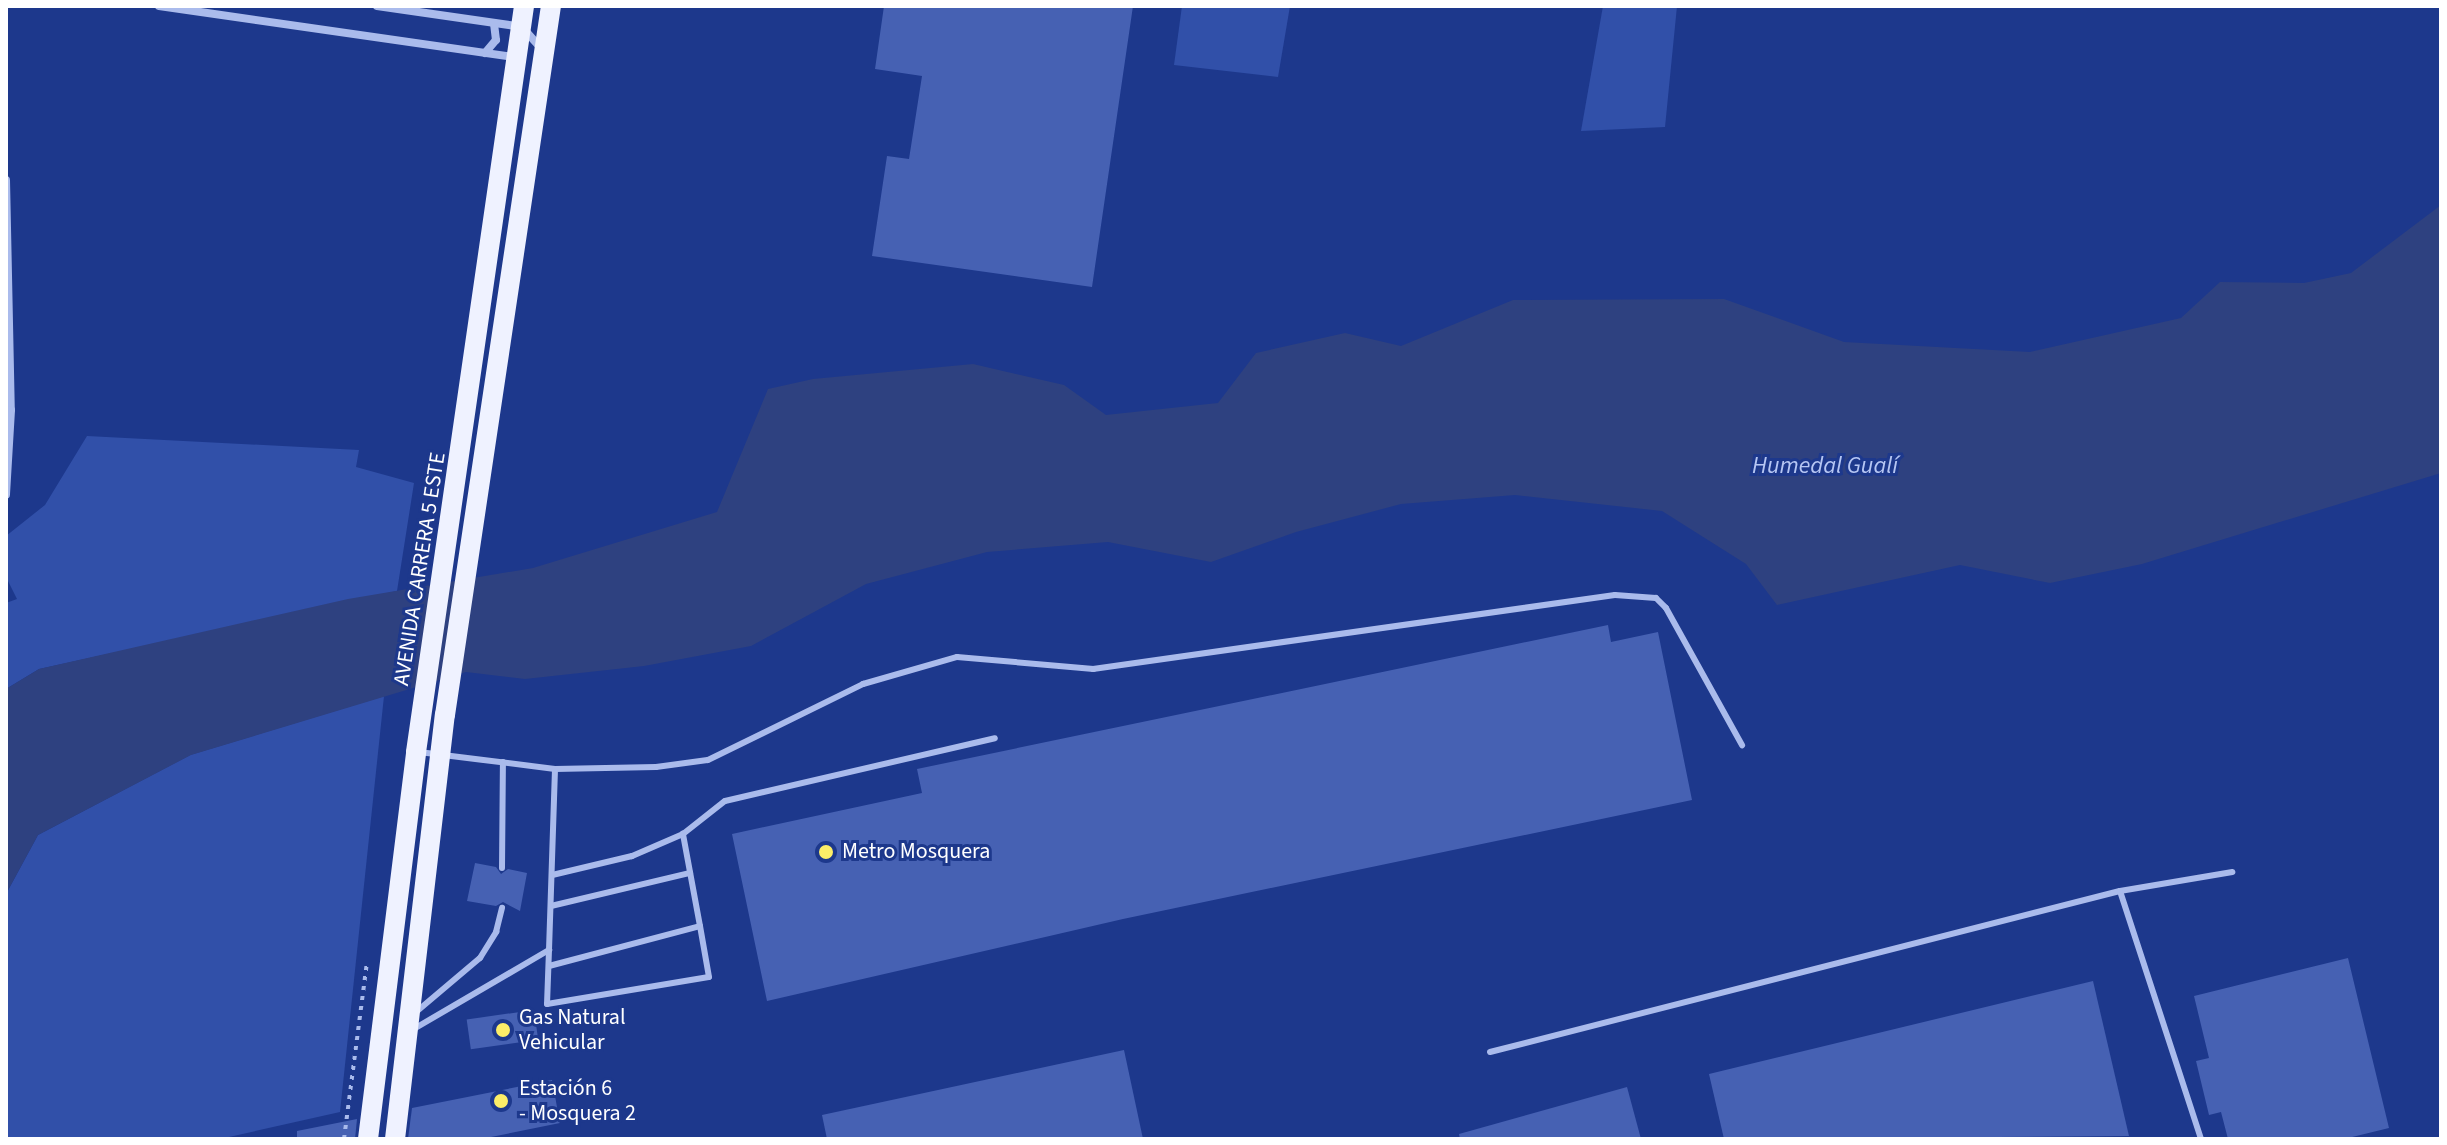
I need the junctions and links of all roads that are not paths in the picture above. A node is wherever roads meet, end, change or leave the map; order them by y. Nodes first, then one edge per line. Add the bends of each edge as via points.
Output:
1 (159, 6) edge
2 (377, 6) edge
3 (551, 6) edge
4 (523, 16) edge
5 (494, 23) junction
6 (484, 53) junction
7 (543, 54) junction
8 (517, 58) junction
9 (6, 180) edge
10 (9, 410) edge
11 (6, 495) edge
12 (995, 738) dead end
13 (1742, 745) dead end
14 (416, 752) junction
15 (441, 755) junction
16 (503, 762) junction
17 (555, 769) junction
18 (683, 834) junction
19 (502, 868) dead end
20 (2232, 872) dead end
21 (690, 873) junction
22 (552, 875) junction
23 (2120, 891) junction
24 (551, 906) junction
25 (502, 908) dead end
26 (700, 926) junction
27 (549, 950) junction
28 (549, 966) junction
29 (408, 1025) junction
30 (1490, 1052) dead end
31 (368, 1139) edge
32 (395, 1139) edge
33 (2201, 1139) edge

1 - 6 street
2 - 5 street
3 - 7 main road, AVENIDA CARRERA 5 ESTE
4 - 5 street
4 - 7 street
4 - 8 main road, AVENIDA CARRERA 5 ESTE
5 - 6 street via 496,40
6 - 8 street
7 - 15 main road, AVENIDA CARRERA 5 ESTE
8 - 14 main road, AVENIDA CARRERA 5 ESTE via 448,561
9 - 10 street
10 - 11 street
12 - 18 lane via 725,801
13 - 17 lane via 1666,608 1656,598 1615,595 1093,669 957,657 863,684 708,760 609,770
14 - 15 lane
14 - 31 main road, AVENIDA CARRERA 5 ESTE
15 - 16 lane
15 - 29 main road, AVENIDA CARRERA 5 ESTE
16 - 17 lane
16 - 19 lane
17 - 22 lane
18 - 21 lane
18 - 22 lane via 632,856
20 - 23 lane
21 - 24 lane
21 - 26 lane
22 - 24 lane
23 - 30 lane
23 - 33 lane
24 - 27 lane
25 - 29 lane via 496,932 480,958
26 - 28 lane
26 - 28 lane via 709,977 547,1004
27 - 28 lane
27 - 29 lane
29 - 32 main road, AVENIDA CARRERA 5 ESTE

